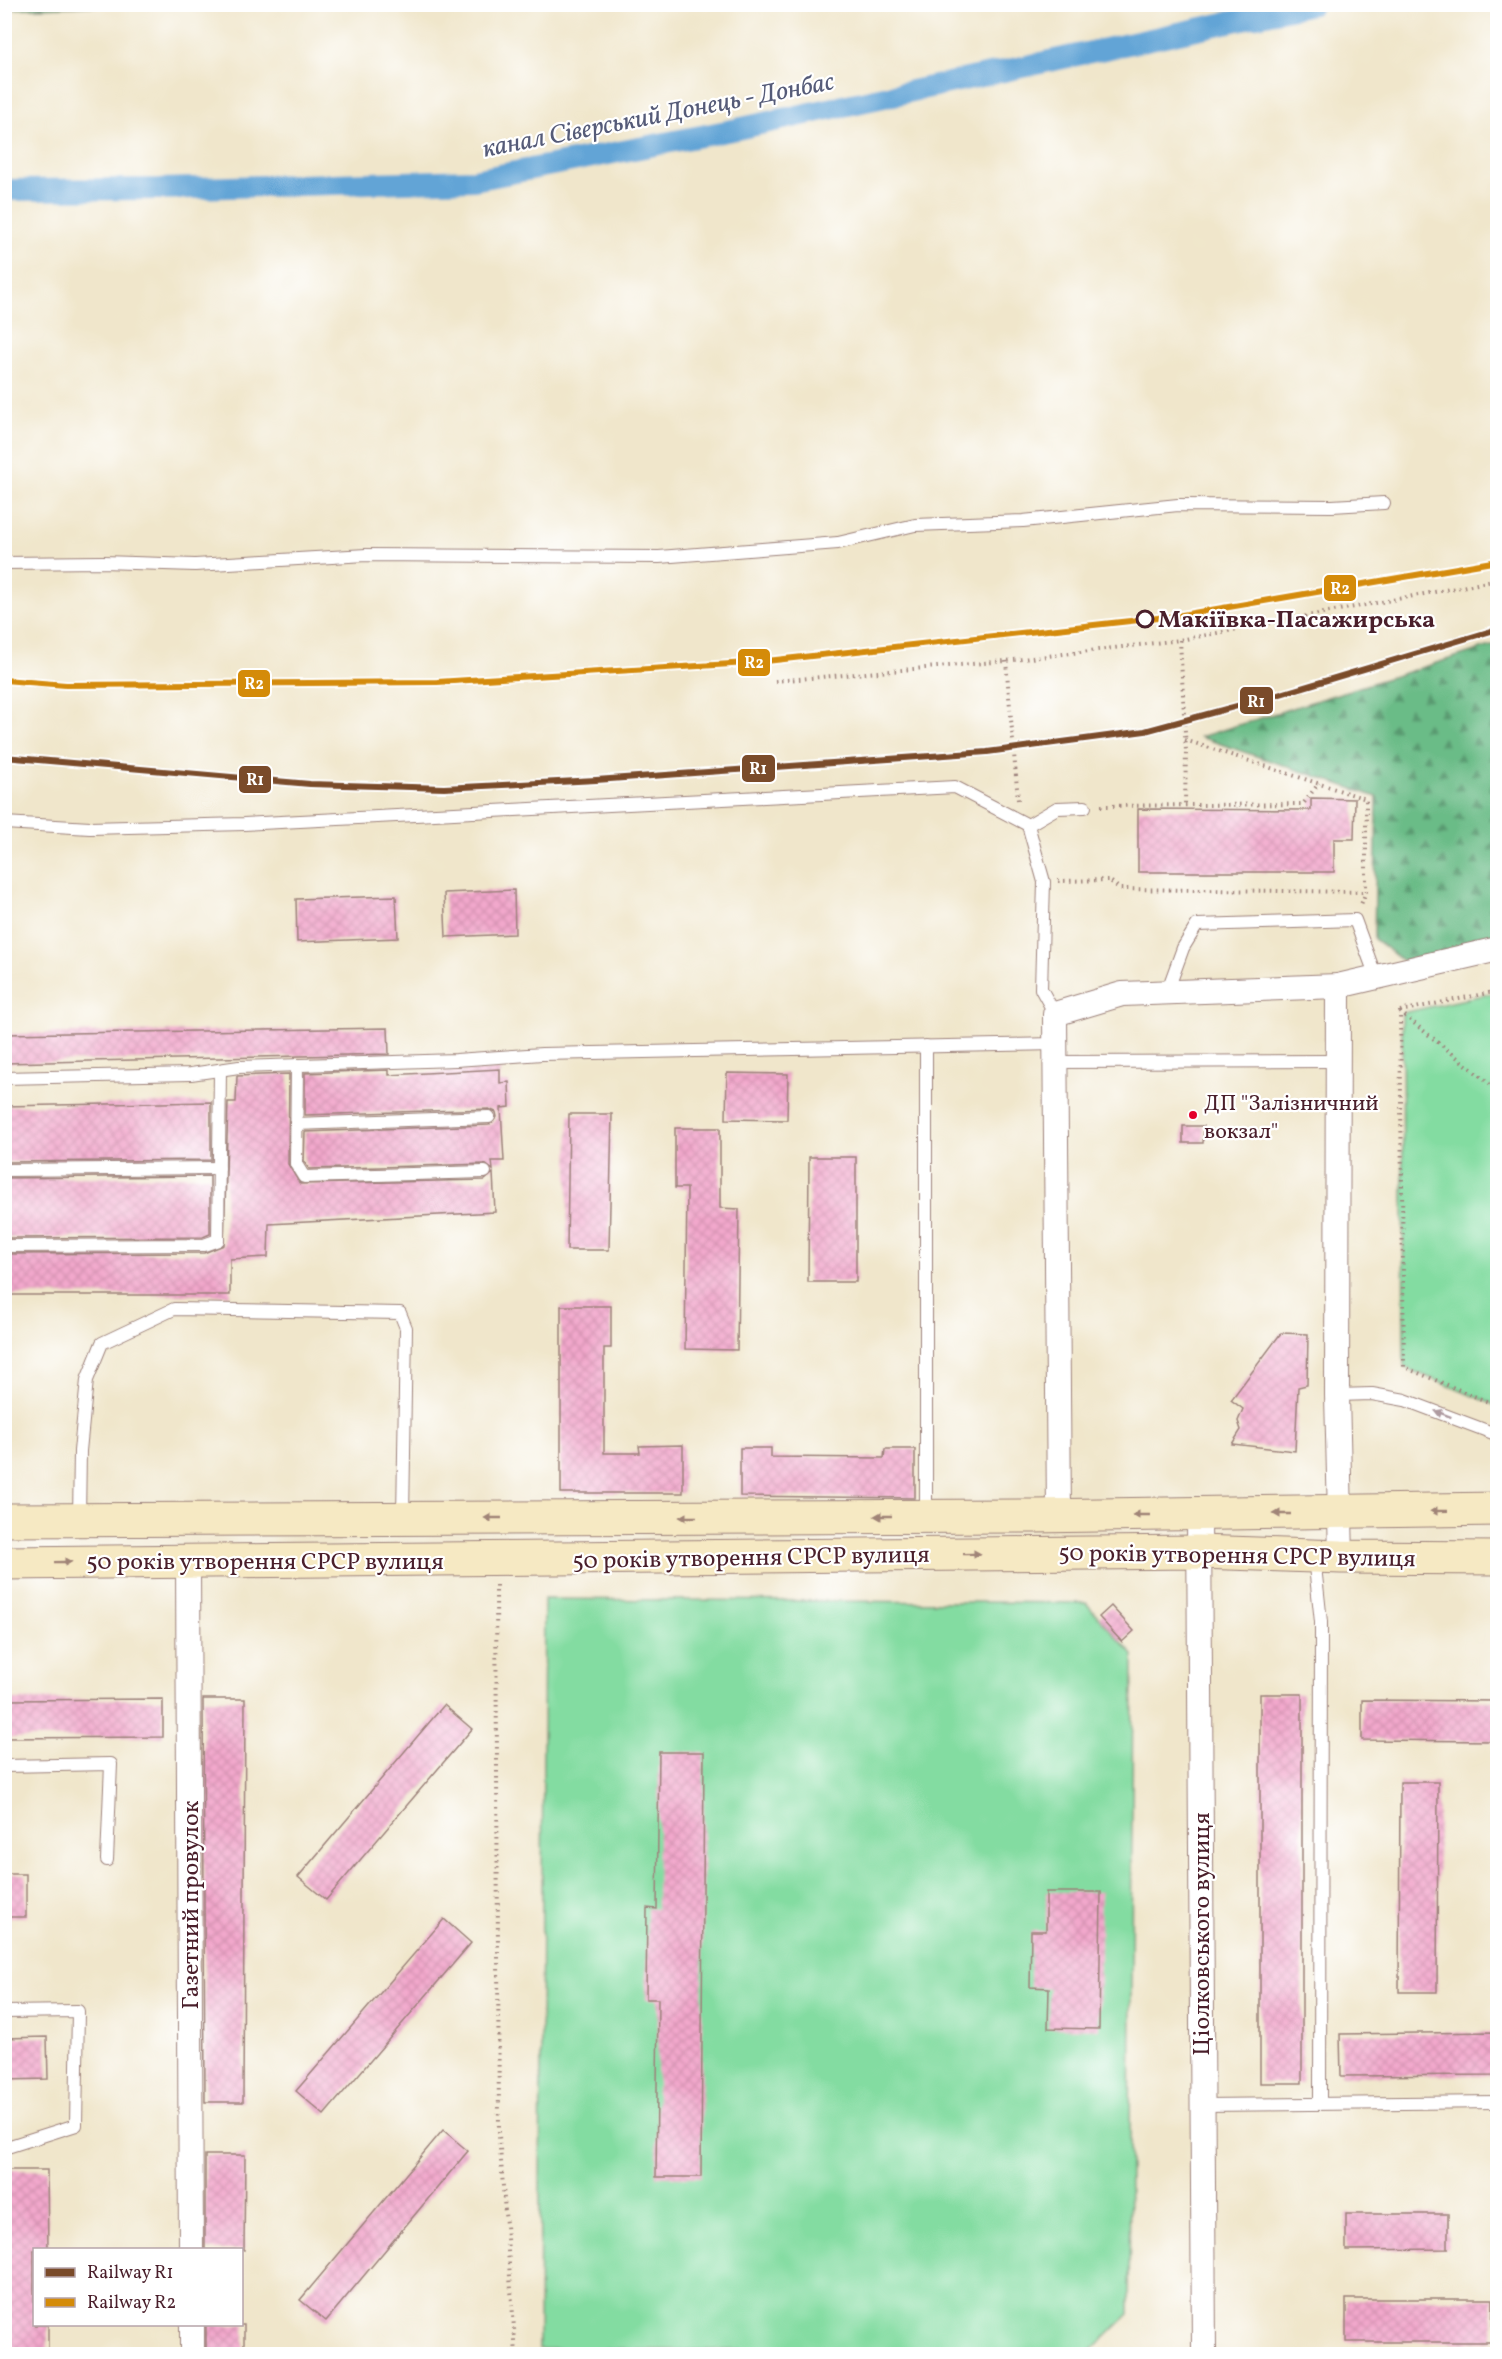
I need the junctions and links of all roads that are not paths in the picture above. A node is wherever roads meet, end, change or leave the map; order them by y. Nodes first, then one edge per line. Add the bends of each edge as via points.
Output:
1 (1384, 503) dead end
2 (4, 563) edge
3 (1085, 807) road end
4 (4, 823) edge
5 (1028, 825) junction
6 (1497, 949) edge
7 (1376, 977) junction
8 (1338, 986) junction
9 (1167, 992) junction
10 (1055, 1014) junction
11 (926, 1047) junction
12 (1055, 1053) junction
13 (1338, 1061) junction
14 (297, 1065) junction
15 (220, 1070) junction
16 (4, 1078) edge
17 (489, 1117) dead end
18 (296, 1124) junction
19 (219, 1168) junction
20 (4, 1170) edge
21 (485, 1172) dead end
22 (4, 1246) edge
23 (1337, 1395) junction
24 (1497, 1435) edge
25 (1497, 1509) edge
26 (1340, 1513) junction
27 (1199, 1514) junction
28 (926, 1516) junction
29 (1059, 1516) junction
30 (404, 1518) junction
31 (80, 1520) junction
32 (4, 1521) edge
33 (1199, 1552) junction
34 (1327, 1557) junction
35 (1497, 1558) edge
36 (188, 1560) junction
37 (4, 1563) edge
38 (4, 1766) edge
39 (107, 1860) dead end
40 (4, 2012) edge
41 (1320, 2102) junction
42 (1497, 2102) edge
43 (1202, 2105) junction
44 (4, 2148) edge
45 (191, 2248) edge
46 (192, 2326) edge
47 (192, 2355) edge
48 (1204, 2355) edge

1 - 2 lane via 1178,505 1023,520 915,525 838,543 659,557 366,555 195,565
3 - 5 lane via 1057,808
4 - 5 lane via 90,828 244,825 955,787
5 - 10 lane via 1044,882 1041,989
6 - 7 street
7 - 8 street
7 - 9 lane via 1355,920 1197,926 1183,948
8 - 9 street
8 - 13 street
9 - 10 street via 1122,994
10 - 12 street
11 - 12 lane
11 - 14 lane via 542,1054
11 - 28 lane
12 - 13 lane
12 - 29 street
13 - 23 street
14 - 15 lane
14 - 18 lane
15 - 16 lane
15 - 19 lane
17 - 18 lane
18 - 21 lane via 296,1164 304,1177
19 - 20 lane
19 - 22 lane via 218,1240 204,1245
24 -> 23 lane via 1405,1400 1372,1394
23 - 26 street
25 -> 26 main road, 50 років утворення СРСР вулиця
26 -> 27 main road, 50 років утворення СРСР вулиця
26 - 34 street
27 -> 29 main road, 50 років утворення СРСР вулиця
27 - 33 street, Ціолковського вулиця
28 - 29 main road, 50 років утворення СРСР вулиця
28 -> 30 main road, 50 років утворення СРСР вулиця
30 - 31 main road, 50 років утворення СРСР вулиця
30 - 31 lane via 406,1328 400,1313 174,1310 102,1343 95,1354 87,1380 80,1451
31 - 32 main road, 50 років утворення СРСР вулиця
33 - 34 main road, 50 років утворення СРСР вулиця
36 -> 33 main road, 50 років утворення СРСР вулиця
33 - 43 street, Ціолковського вулиця
34 - 35 main road, 50 років утворення СРСР вулиця
34 - 41 lane via 1321,1622
37 -> 36 main road, 50 років утворення СРСР вулиця
36 - 45 street, Газетний провулок
38 - 39 lane via 111,1764
40 - 44 lane via 78,2011 76,2125
41 - 42 lane
41 - 43 lane
43 - 48 street, Ціолковського вулиця
46 - 47 street

